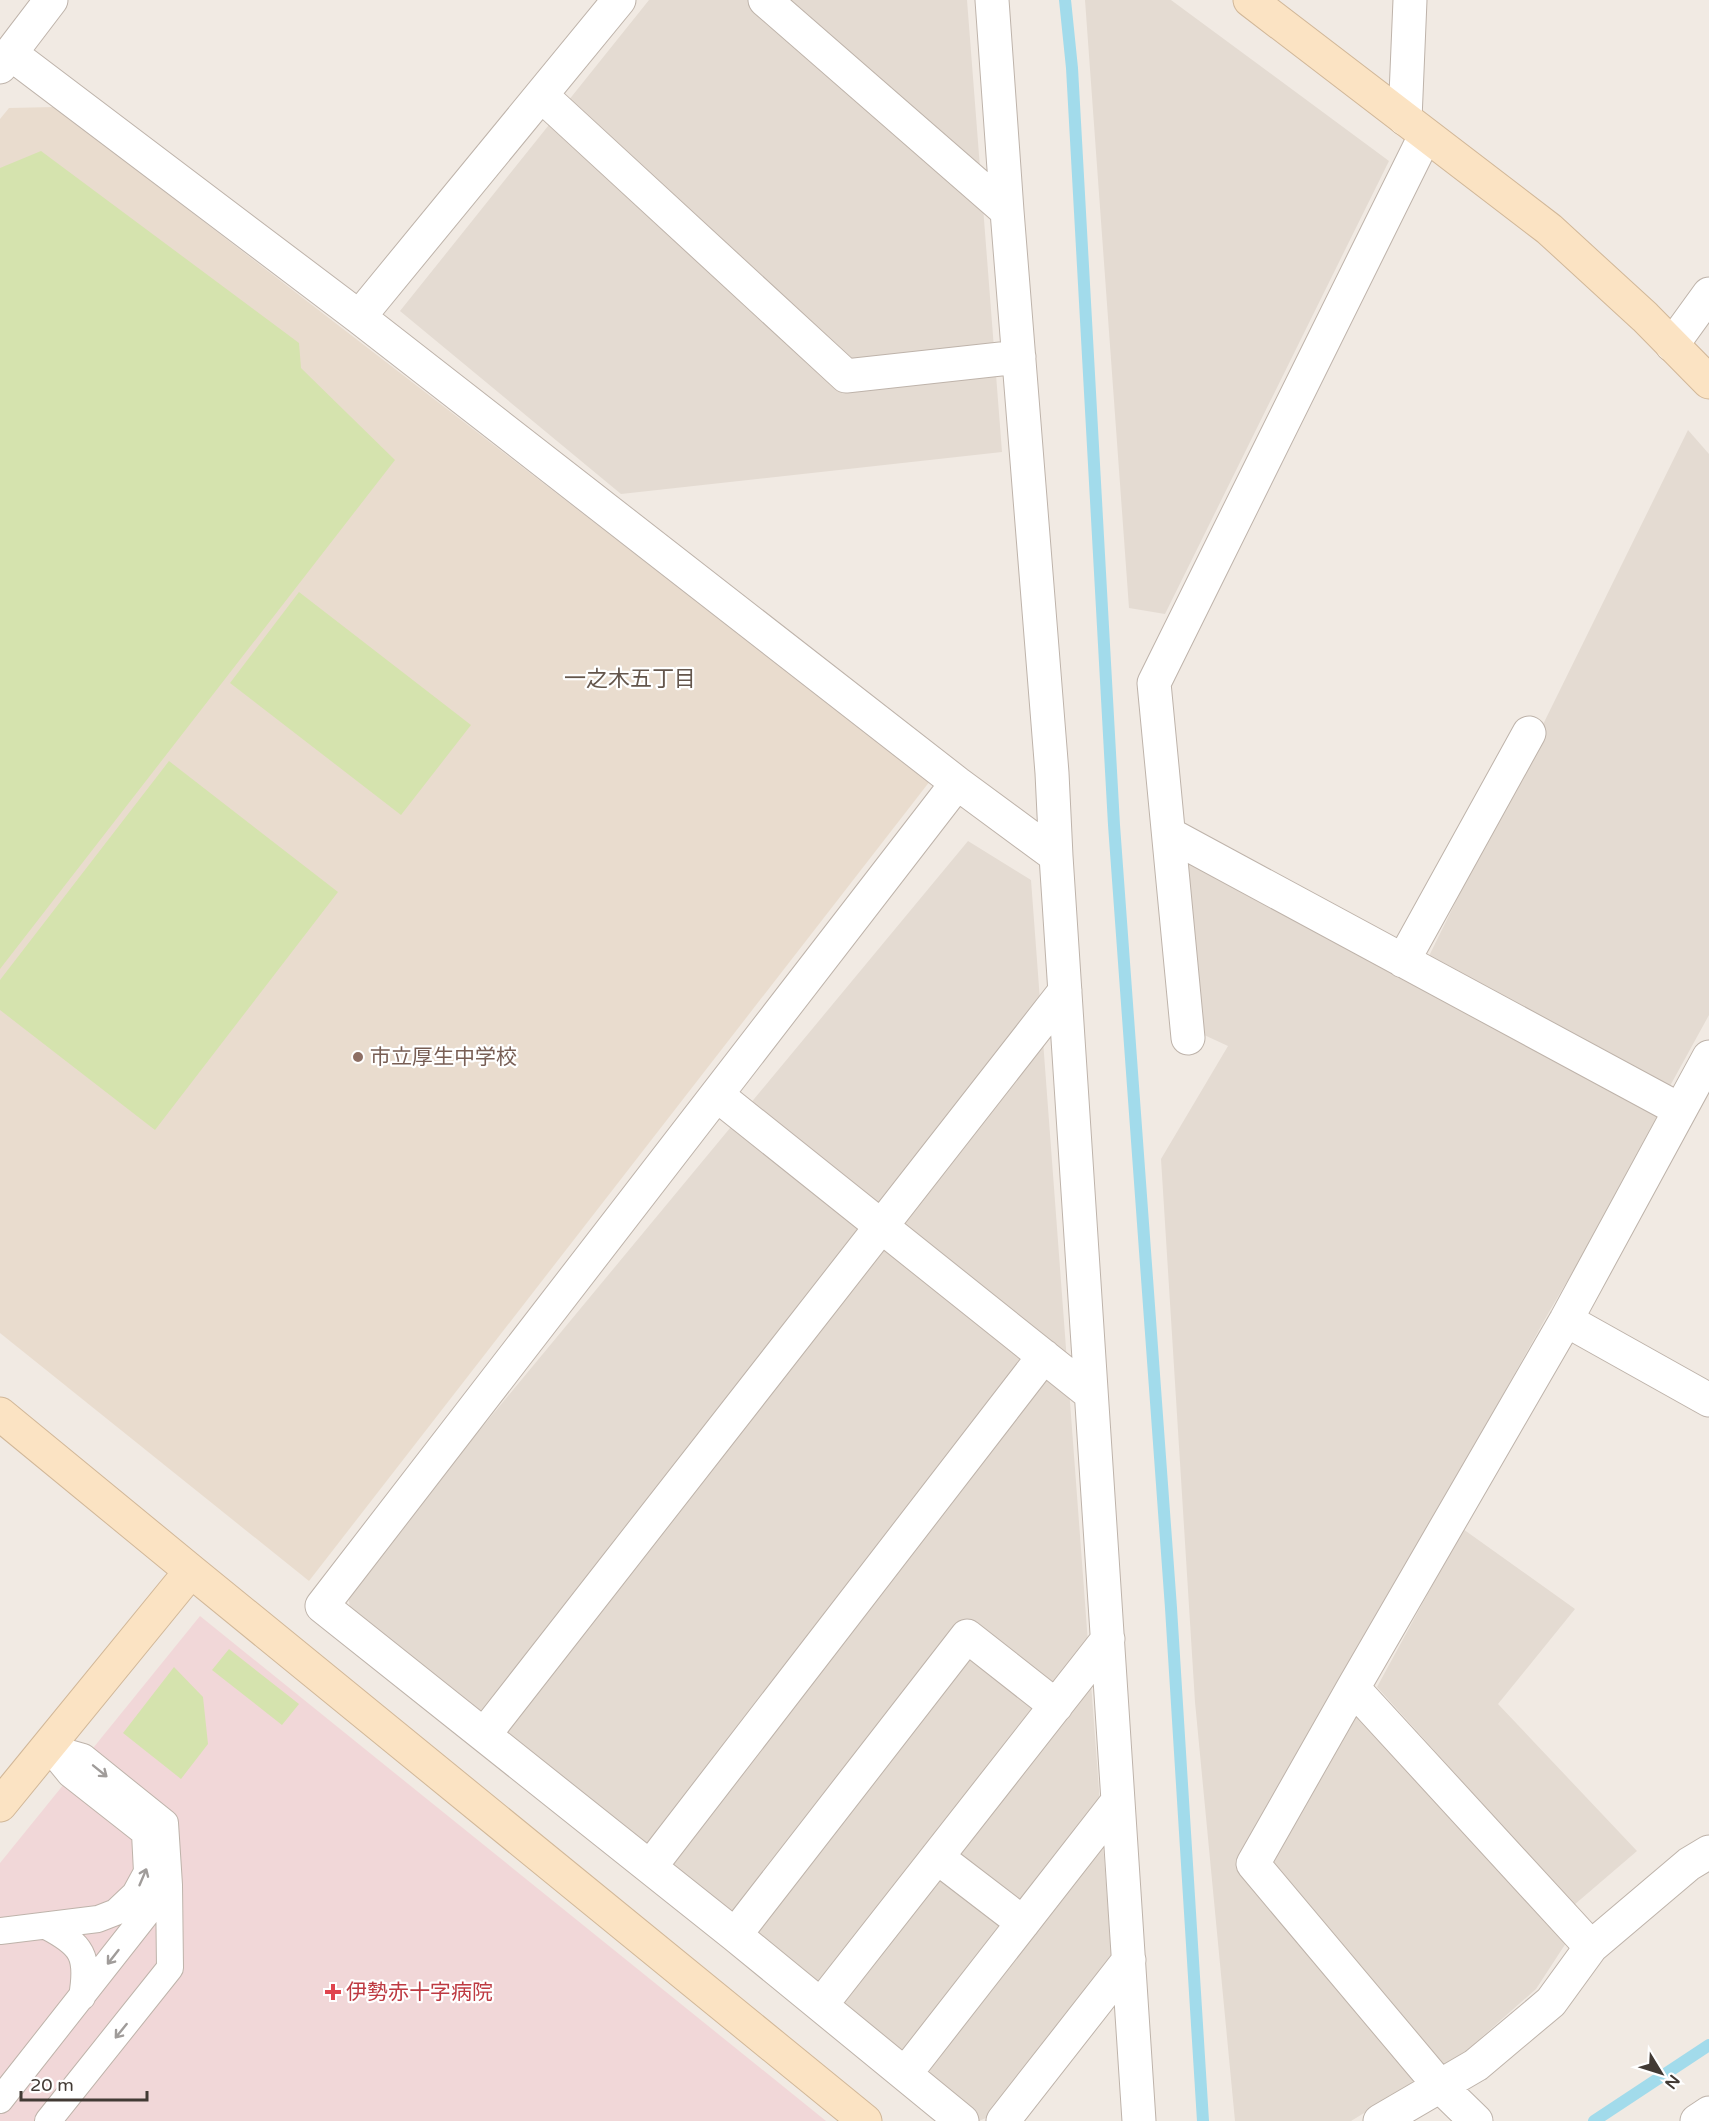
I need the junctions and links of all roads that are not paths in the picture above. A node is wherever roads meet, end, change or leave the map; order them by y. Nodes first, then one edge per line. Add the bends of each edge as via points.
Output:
1 (51, 0) edge
2 (620, 0) edge
3 (765, 0) edge
4 (992, 0) edge
5 (1250, 0) edge
6 (1410, 0) edge
7 (5, 60) edge
8 (541, 95) junction
9 (1415, 127) junction
10 (1007, 211) junction
11 (1709, 294) edge
12 (359, 317) junction
13 (1672, 345) junction
14 (1019, 357) junction
15 (1709, 382) edge
16 (1529, 733) dead end
17 (957, 783) junction
18 (1169, 834) junction
19 (1056, 856) junction
20 (1403, 961) junction
21 (1065, 991) junction
22 (1188, 1038) dead end
23 (1709, 1057) edge
24 (717, 1095) junction
25 (1680, 1110) junction
26 (881, 1227) junction
27 (1566, 1320) junction
28 (1044, 1356) junction
29 (1091, 1394) junction
30 (1709, 1400) edge
31 (0, 1414) edge
32 (191, 1571) junction
33 (1108, 1639) junction
34 (1353, 1688) junction
35 (1056, 1706) junction
36 (484, 1735) junction
37 (48, 1747) junction
38 (1118, 1801) junction
39 (0, 1805) edge
40 (1709, 1852) edge
41 (938, 1857) junction
42 (650, 1867) junction
43 (169, 1885) junction
44 (98, 1919) junction
45 (1023, 1923) junction
46 (46, 1926) junction
47 (135, 1928) junction
48 (0, 1931) edge
49 (735, 1935) junction
50 (1591, 1947) junction
51 (1129, 1960) junction
52 (157, 1986) junction
53 (82, 1997) junction
54 (821, 2005) junction
55 (905, 2074) junction
56 (1439, 2085) junction
57 (0, 2100) edge
58 (1709, 2113) edge
59 (48, 2121) edge
60 (865, 2121) edge
61 (962, 2121) edge
62 (1004, 2121) edge
63 (1139, 2121) edge
64 (1380, 2121) edge
65 (1476, 2121) edge
66 (1697, 2121) edge

1 - 7 street
2 - 8 street
3 - 10 street
4 - 10 street
5 - 9 street
6 - 9 street
7 - 12 street
8 - 12 street
8 - 14 street via 846,376
9 - 13 street via 1548,229
9 - 18 street via 1154,683
10 - 14 street
11 - 13 street
12 - 17 street
13 - 15 street
14 - 19 street
16 - 20 street
17 - 19 street
17 - 24 street
18 - 20 street
18 - 22 street
19 - 21 street
20 - 25 street
21 - 26 street
21 - 29 street
23 - 25 street
24 - 26 street
24 - 36 street via 322,1606
25 - 27 street
26 - 28 street
26 - 36 street
27 - 30 street
27 - 34 street
28 - 29 street
28 - 42 street
29 - 33 street
31 - 32 street
32 - 37 street
32 - 60 street
33 - 35 street
33 - 38 street
34 - 50 street
34 - 56 street via 1253,1864
35 - 41 street
35 - 49 street via 967,1636
36 - 42 street
37 - 39 street
37 -> 43 lane via 83,1757 165,1823
44 -> 37 lane via 116,1912 135,1894 147,1872 145,1833 70,1774
38 - 45 street
38 - 51 street
40 - 50 street via 1689,1864
41 - 45 street
41 - 54 street
42 - 49 street
43 - 47 lane
43 - 52 lane via 170,1968
44 - 46 lane
44 - 47 lane via 116,1920
45 - 55 street
46 - 48 lane
46 - 53 lane via 69,1937 81,1954 86,1973
47 - 52 lane via 154,1952
47 -> 53 lane
49 - 54 street
50 - 56 street via 1551,2002 1476,2065
51 - 62 street
51 - 63 street
52 -> 59 lane
53 - 57 lane
54 - 55 street
55 - 61 street
56 - 64 street
56 - 65 street
58 - 66 street

